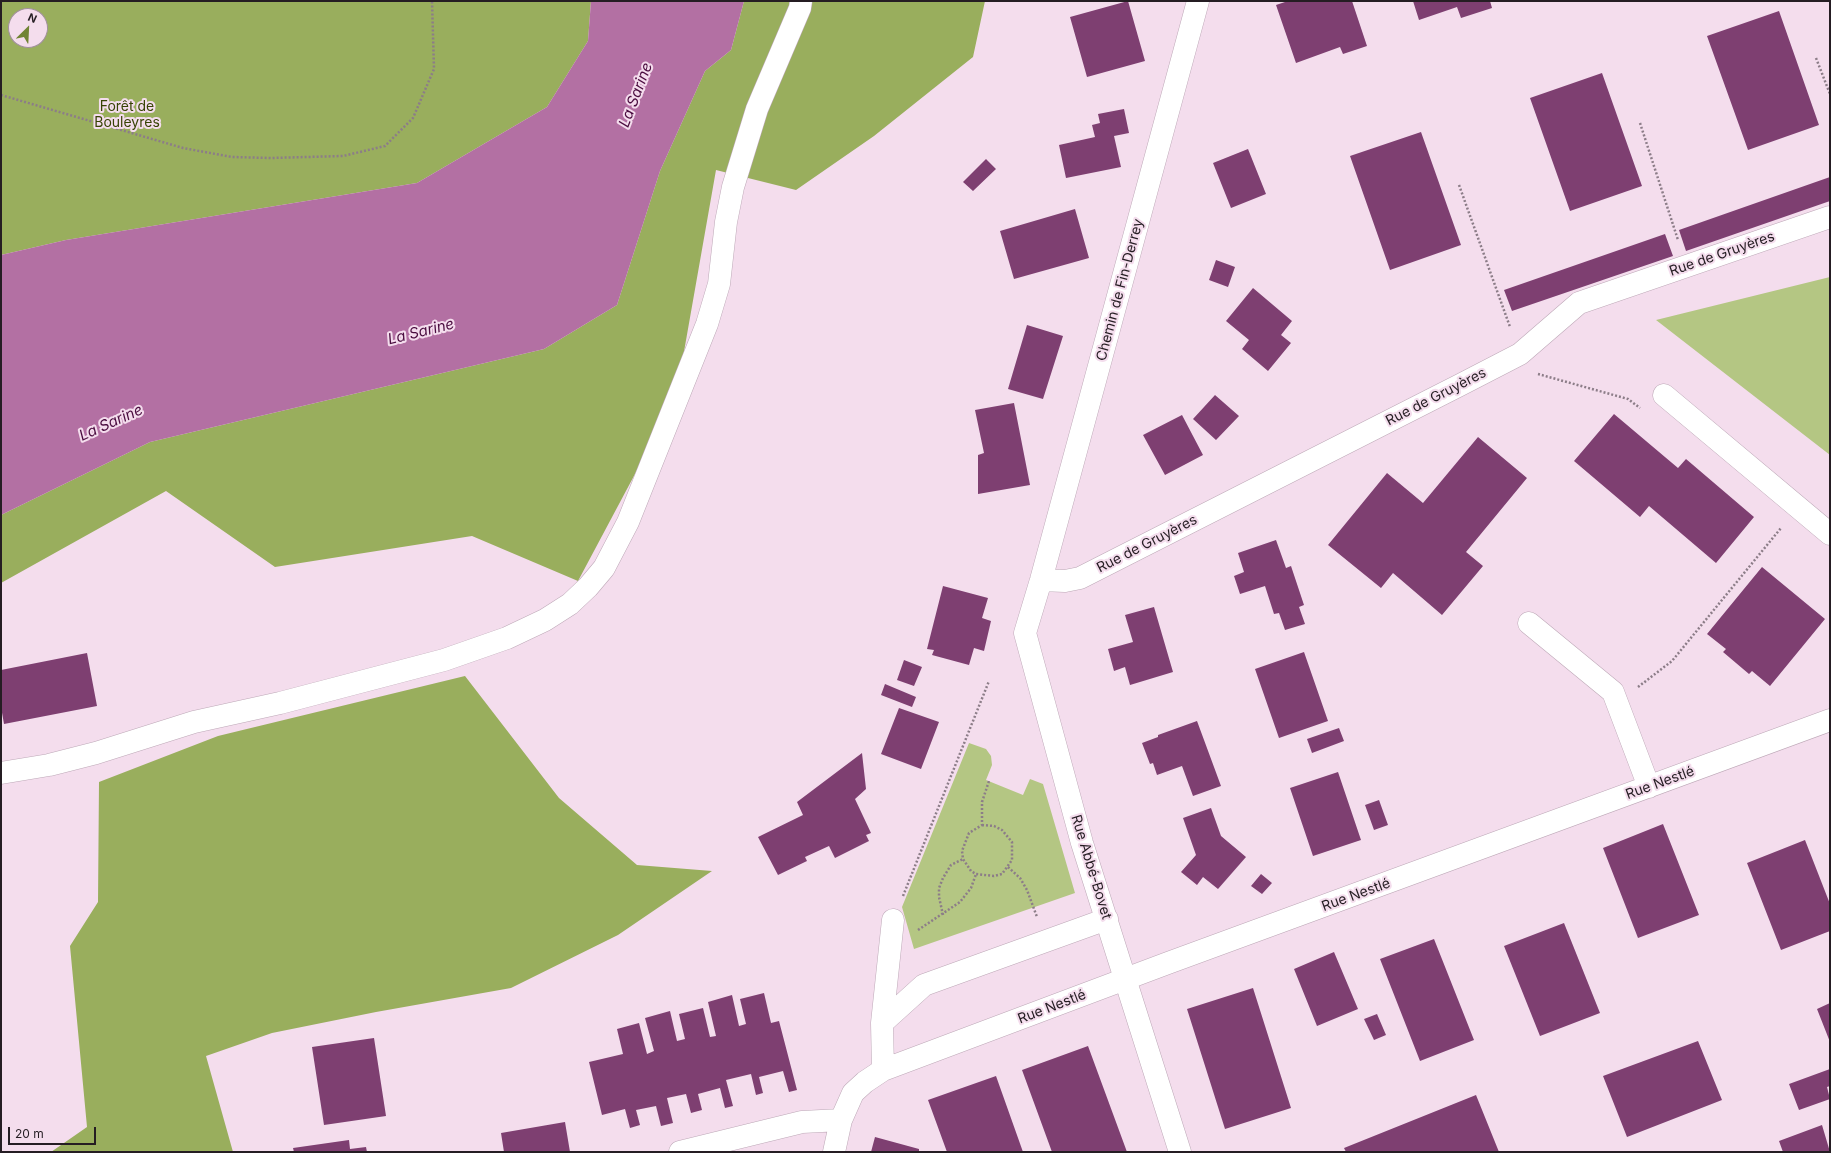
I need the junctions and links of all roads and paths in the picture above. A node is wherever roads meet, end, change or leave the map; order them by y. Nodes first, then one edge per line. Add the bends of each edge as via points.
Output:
1 (432, 1) edge
2 (802, 1) edge
3 (1198, 1) edge
4 (1816, 58) dead end
5 (1830, 94) edge
6 (1, 95) edge
7 (1640, 123) dead end
8 (1459, 185) dead end
9 (1830, 217) edge
10 (1687, 266) junction
11 (1520, 354) junction
12 (1532, 372) dead end
13 (1664, 395) dead end
14 (1646, 413) dead end
15 (1798, 507) junction
16 (1830, 534) edge
17 (1041, 580) junction
18 (1529, 623) dead end
19 (989, 681) dead end
20 (1617, 703) junction
21 (1830, 720) edge
22 (1, 773) edge
23 (989, 781) dead end
24 (1649, 787) junction
25 (982, 825) junction
26 (963, 859) junction
27 (1008, 867) junction
28 (976, 874) junction
29 (942, 915) junction
30 (1106, 919) junction
31 (893, 920) joint
32 (1045, 942) junction
33 (890, 947) junction
34 (1125, 979) junction
35 (882, 1023) junction
36 (883, 1070) junction
37 (841, 1120) junction
38 (680, 1152) edge
39 (834, 1152) edge
40 (1180, 1152) edge

1 - 6 path via 434,69 413,118 386,146 344,156 232,157 183,148
2 - 22 street via 757,109 735,180 726,222 719,284 707,324 628,522 604,568 588,587 570,604 545,620 507,638 444,660 280,703 194,722 49,765
3 - 17 street, Chemin de Fin-Derrey
4 - 5 path
7 - 10 path
8 - 11 path
9 - 10 street, Rue de Gruyères
10 - 11 street, Rue de Gruyères via 1580,303
11 - 17 street, Rue de Gruyères via 1080,578 1065,581
12 - 14 path via 1628,399
13 - 15 street
15 - 16 street
15 - 20 path via 1672,661
17 - 30 street, Rue Abbé-Bovet via 1025,633 1082,843
18 - 20 street via 1613,692
19 - 31 path
20 - 24 street
21 - 24 street, Rue Nestlé
23 - 25 path via 982,802
24 - 34 street, Rue Nestlé
25 - 26 path via 969,833 962,851
25 - 27 path via 1002,830 1012,842 1012,860
26 - 28 path
26 - 29 path via 951,866 939,888
27 - 28 path via 1002,874 994,876
27 - 32 path via 1020,878 1027,890
28 - 29 path via 966,896
29 - 33 path
30 - 32 street
30 - 34 street, Rue Abbé-Bovet
31 - 33 street
32 - 35 street via 924,985
33 - 35 street
34 - 36 street, Rue Nestlé
34 - 40 street, Rue Abbé-Bovet
35 - 36 street
36 - 37 street, Rue Nestlé via 853,1093
37 - 38 street via 802,1122
37 - 39 street, Rue Nestlé

